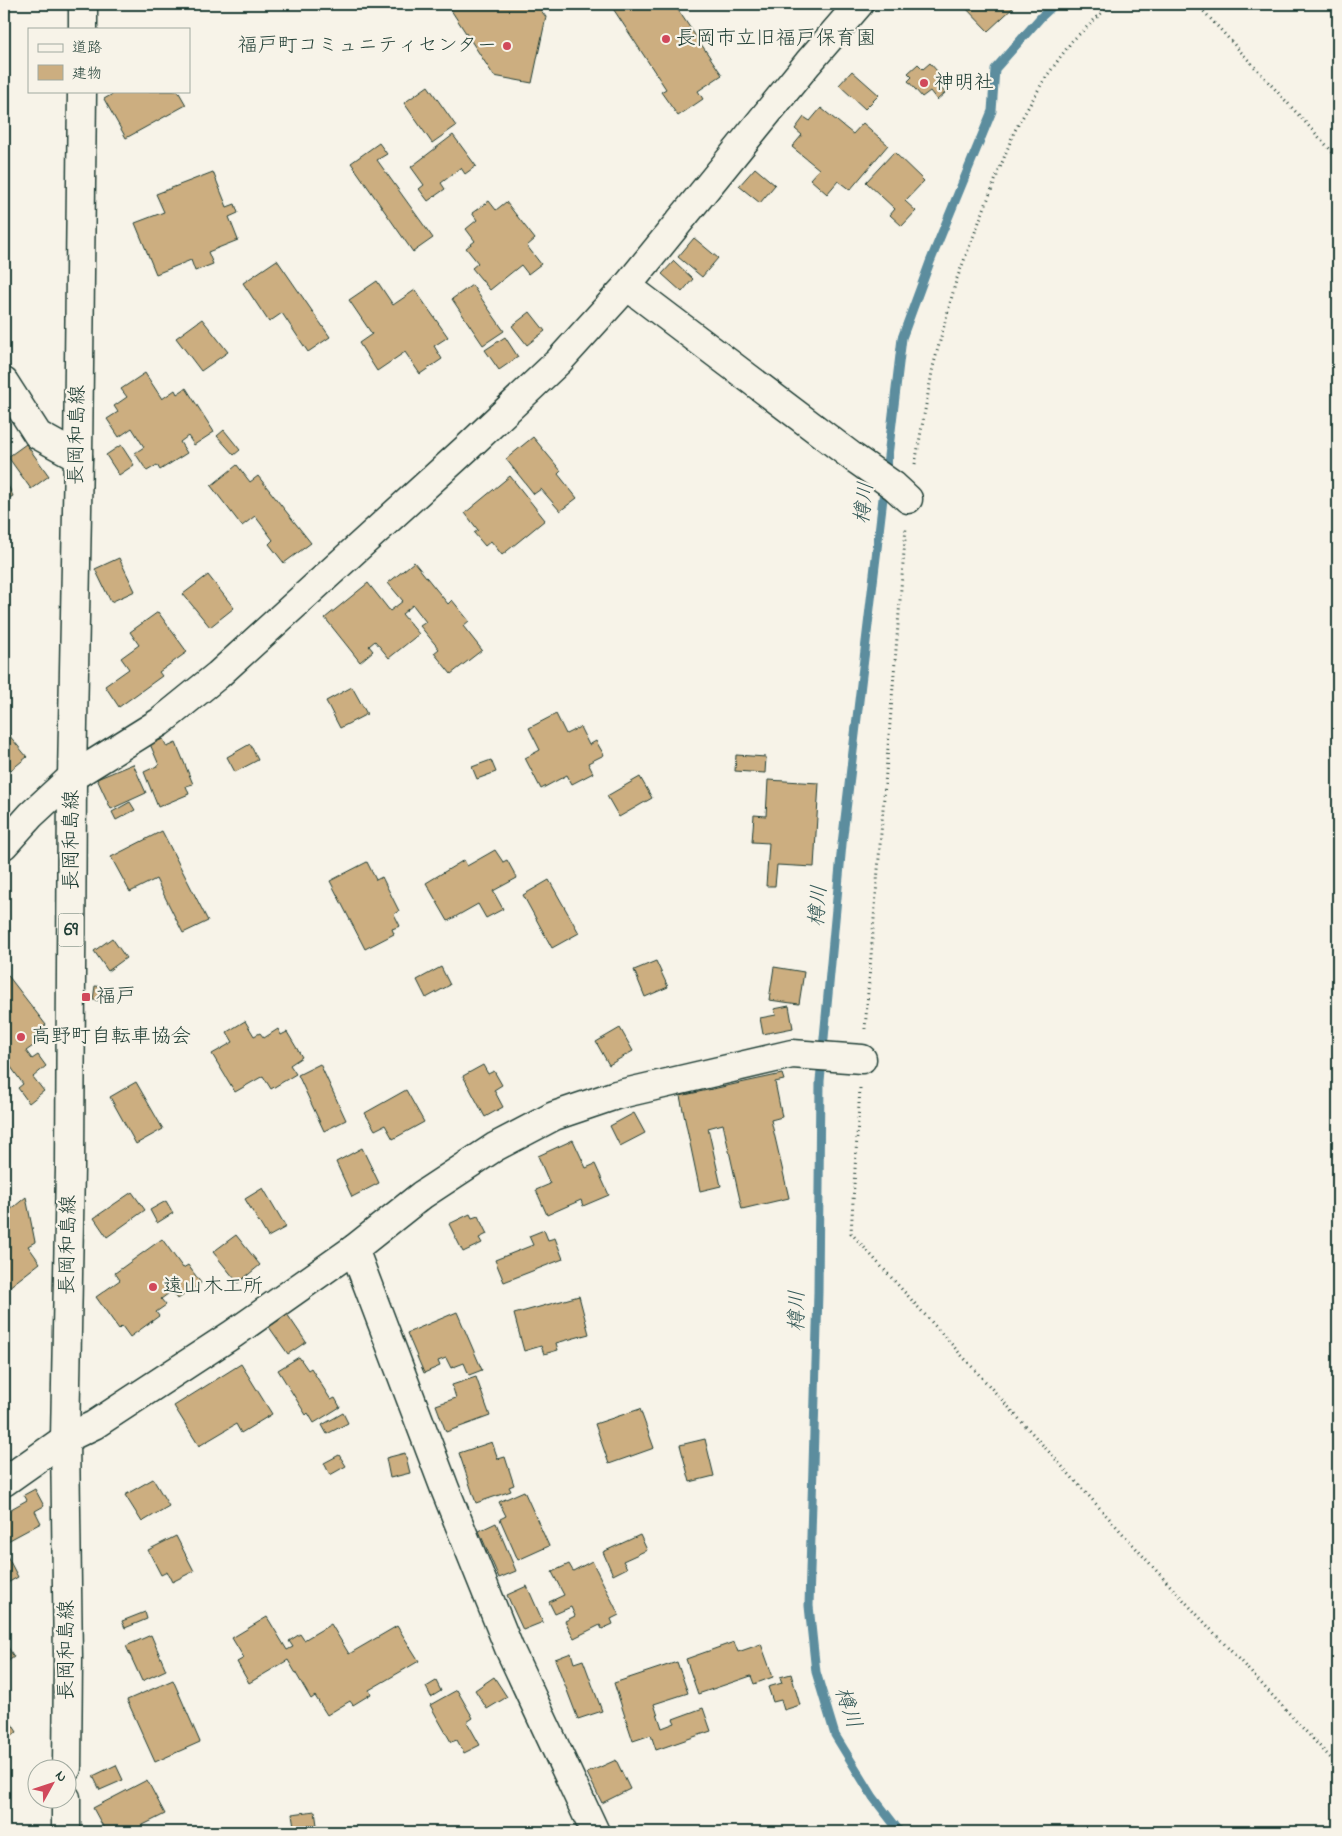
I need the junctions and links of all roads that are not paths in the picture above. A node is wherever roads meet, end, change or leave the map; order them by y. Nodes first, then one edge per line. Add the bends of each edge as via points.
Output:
1 (83, 4) edge
2 (859, 4) edge
3 (83, 28) edge
4 (82, 92) edge
5 (628, 286) junction
6 (4, 382) edge
7 (78, 457) junction
8 (901, 493) road end
9 (72, 777) junction
10 (4, 845) edge
11 (862, 1059) road end
12 (354, 1249) junction
13 (65, 1439) junction
14 (4, 1482) edge
15 (66, 1758) edge
16 (66, 1808) edge
17 (66, 1832) edge
18 (595, 1832) edge

1 - 3 street
2 - 5 street
4 - 7 street, 長岡和島線 / 69
5 - 8 street
5 - 9 street via 559,361 218,675 160,722
6 - 7 street via 38,435
7 - 9 street, 長岡和島線 / 69
9 - 10 street via 31,814
9 - 13 street, 長岡和島線 / 69
11 - 12 street via 792,1054 616,1095 554,1116 495,1147 446,1179
12 - 13 street via 119,1409
12 - 18 street via 509,1648
13 - 14 street
13 - 15 street, 長岡和島線 / 69
16 - 17 street

